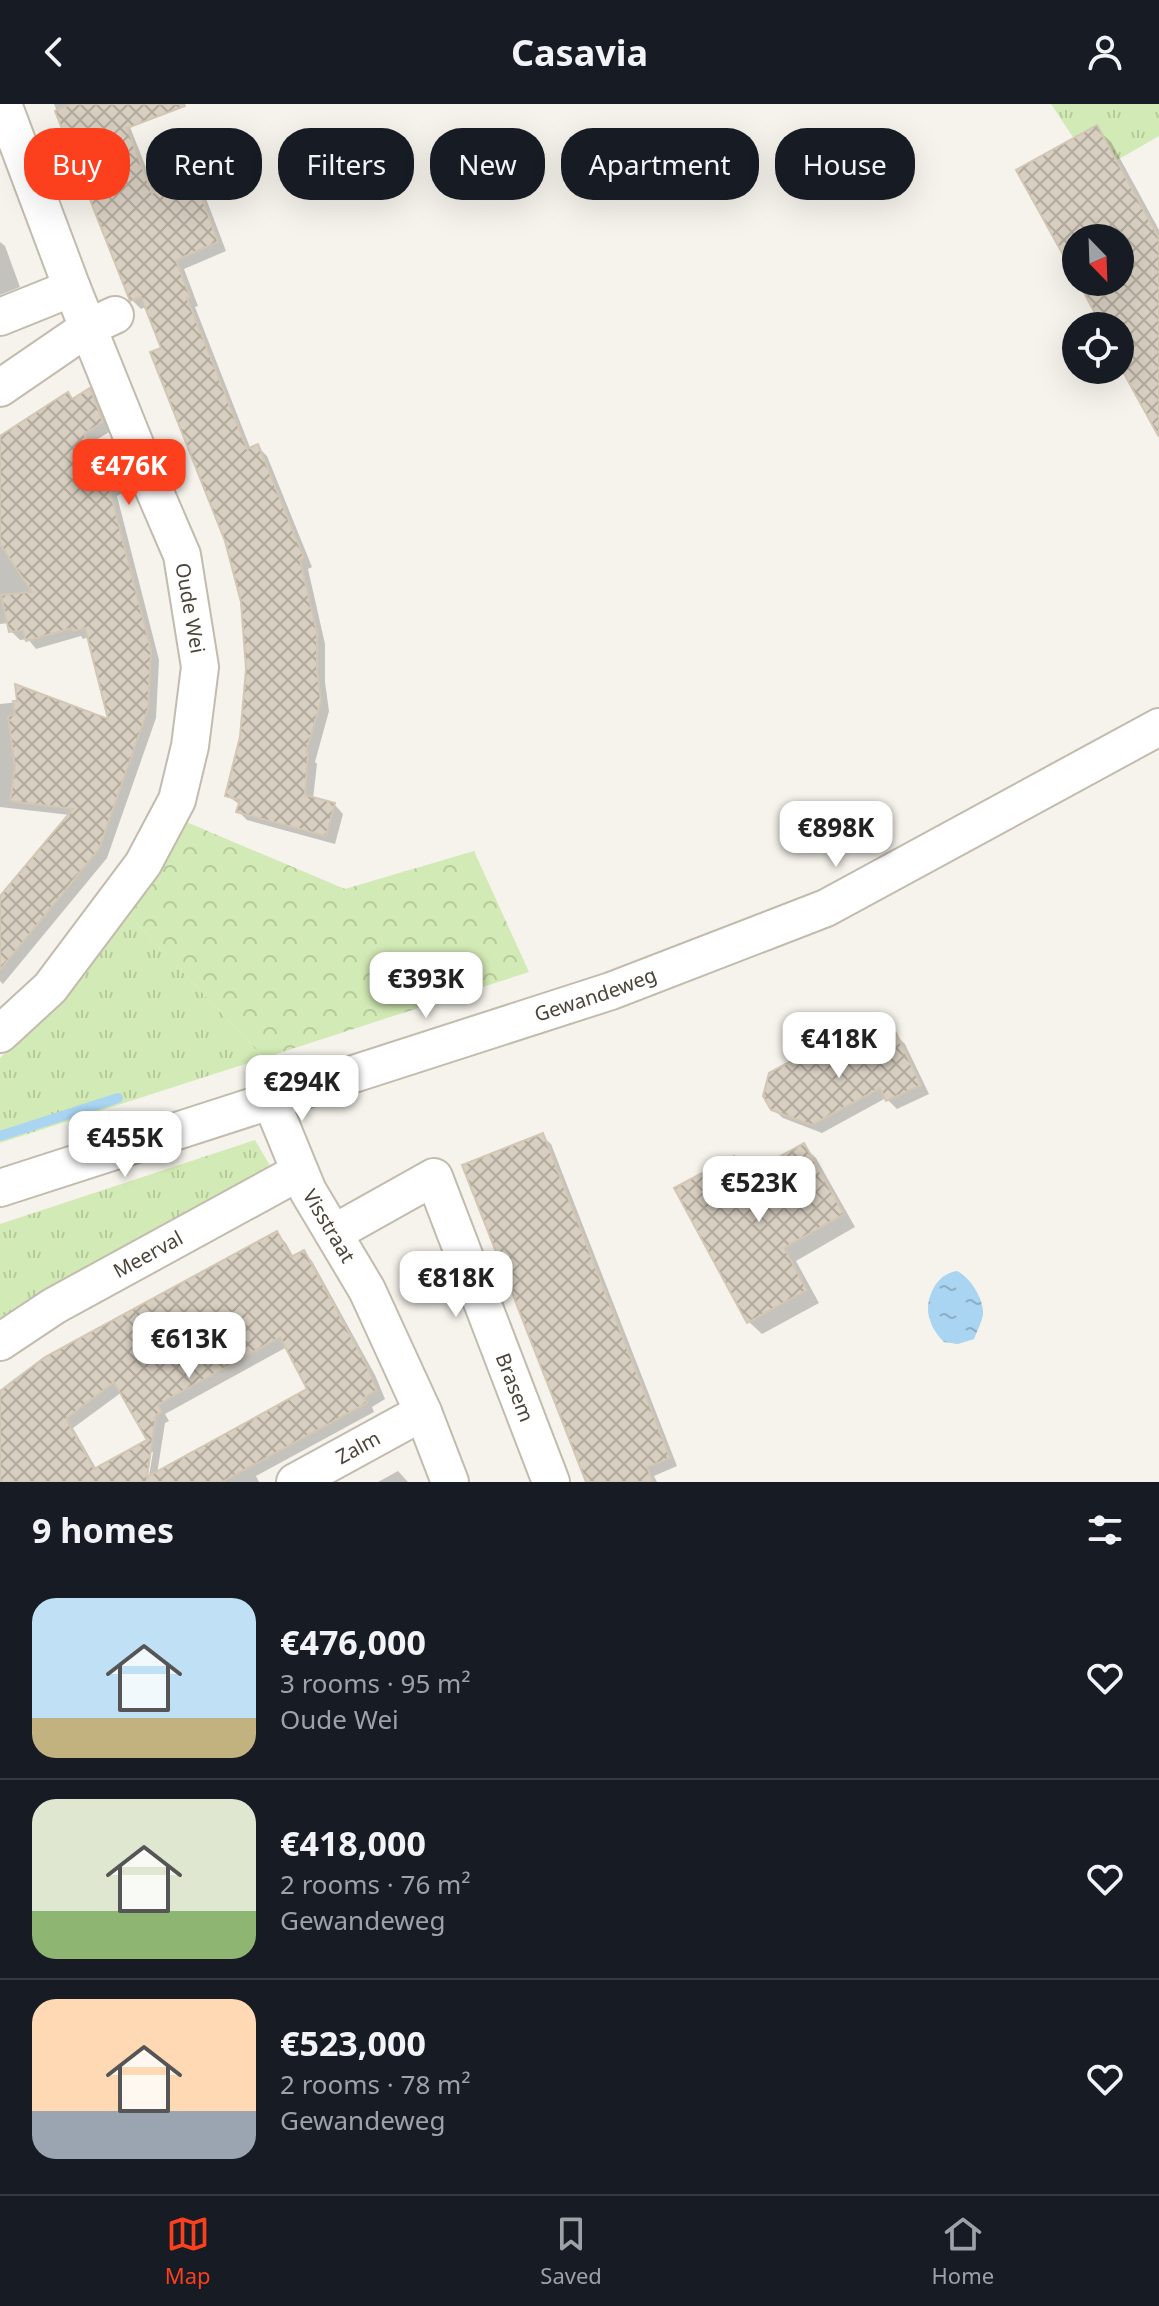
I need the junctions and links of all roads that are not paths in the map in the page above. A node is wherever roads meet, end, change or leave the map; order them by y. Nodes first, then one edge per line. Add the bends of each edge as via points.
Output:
1 (3, 104) edge
2 (72, 288) junction
3 (0, 317) edge
4 (102, 321) junction
5 (0, 388) edge
6 (1159, 727) edge
7 (0, 1034) edge
8 (271, 1101) junction
9 (299, 1172) junction
10 (0, 1188) edge
11 (334, 1233) junction
12 (0, 1342) edge
13 (423, 1412) junction
14 (295, 1482) edge
15 (450, 1482) edge
16 (551, 1482) edge

1 - 2 street, Oude Wei
2 - 3 street
2 - 4 street, Oude Wei
4 - 5 street
4 - 7 street, Oude Wei via 145,469 182,555 200,667 190,746 177,800 143,864 50,988
6 - 8 street, Gewandeweg via 826,908 611,991
8 - 9 street, Visstraat
8 - 10 street, Gewandeweg
9 - 11 street, Visstraat
9 - 12 street, Meerval via 54,1306
11 - 13 street, Visstraat via 367,1290
11 - 16 street, Brasem via 434,1177
13 - 14 street, Zalm
13 - 15 street, Visstraat

